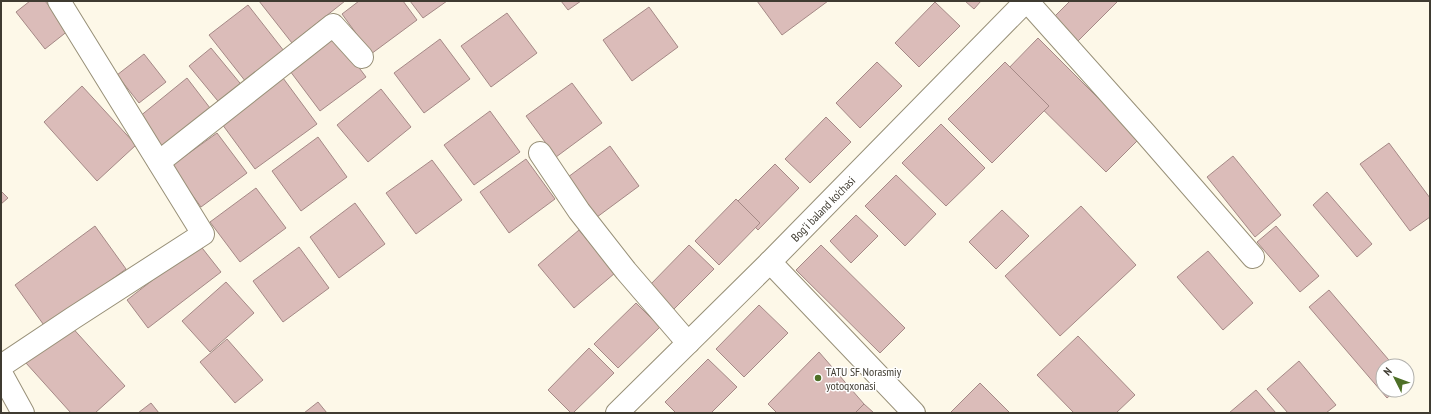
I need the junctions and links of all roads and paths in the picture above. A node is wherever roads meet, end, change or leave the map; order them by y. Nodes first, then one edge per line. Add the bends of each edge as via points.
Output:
1 (59, 1) edge
2 (1026, 1) edge
3 (362, 57) dead end
4 (540, 153) dead end
5 (159, 162) junction
6 (1253, 257) dead end
7 (770, 262) junction
8 (688, 343) junction
9 (1, 366) edge
10 (1, 373) edge
11 (23, 413) edge
12 (617, 413) edge
13 (914, 413) edge

1 - 5 street
2 - 6 street
2 - 7 street, Bog'i baland ko'chasi
3 - 5 street via 333,25
4 - 8 street via 578,211
5 - 9 street via 203,234
7 - 8 street, Bog'i baland ko'chasi
7 - 13 street
8 - 12 street, Bog'i baland ko'chasi
10 - 11 street

